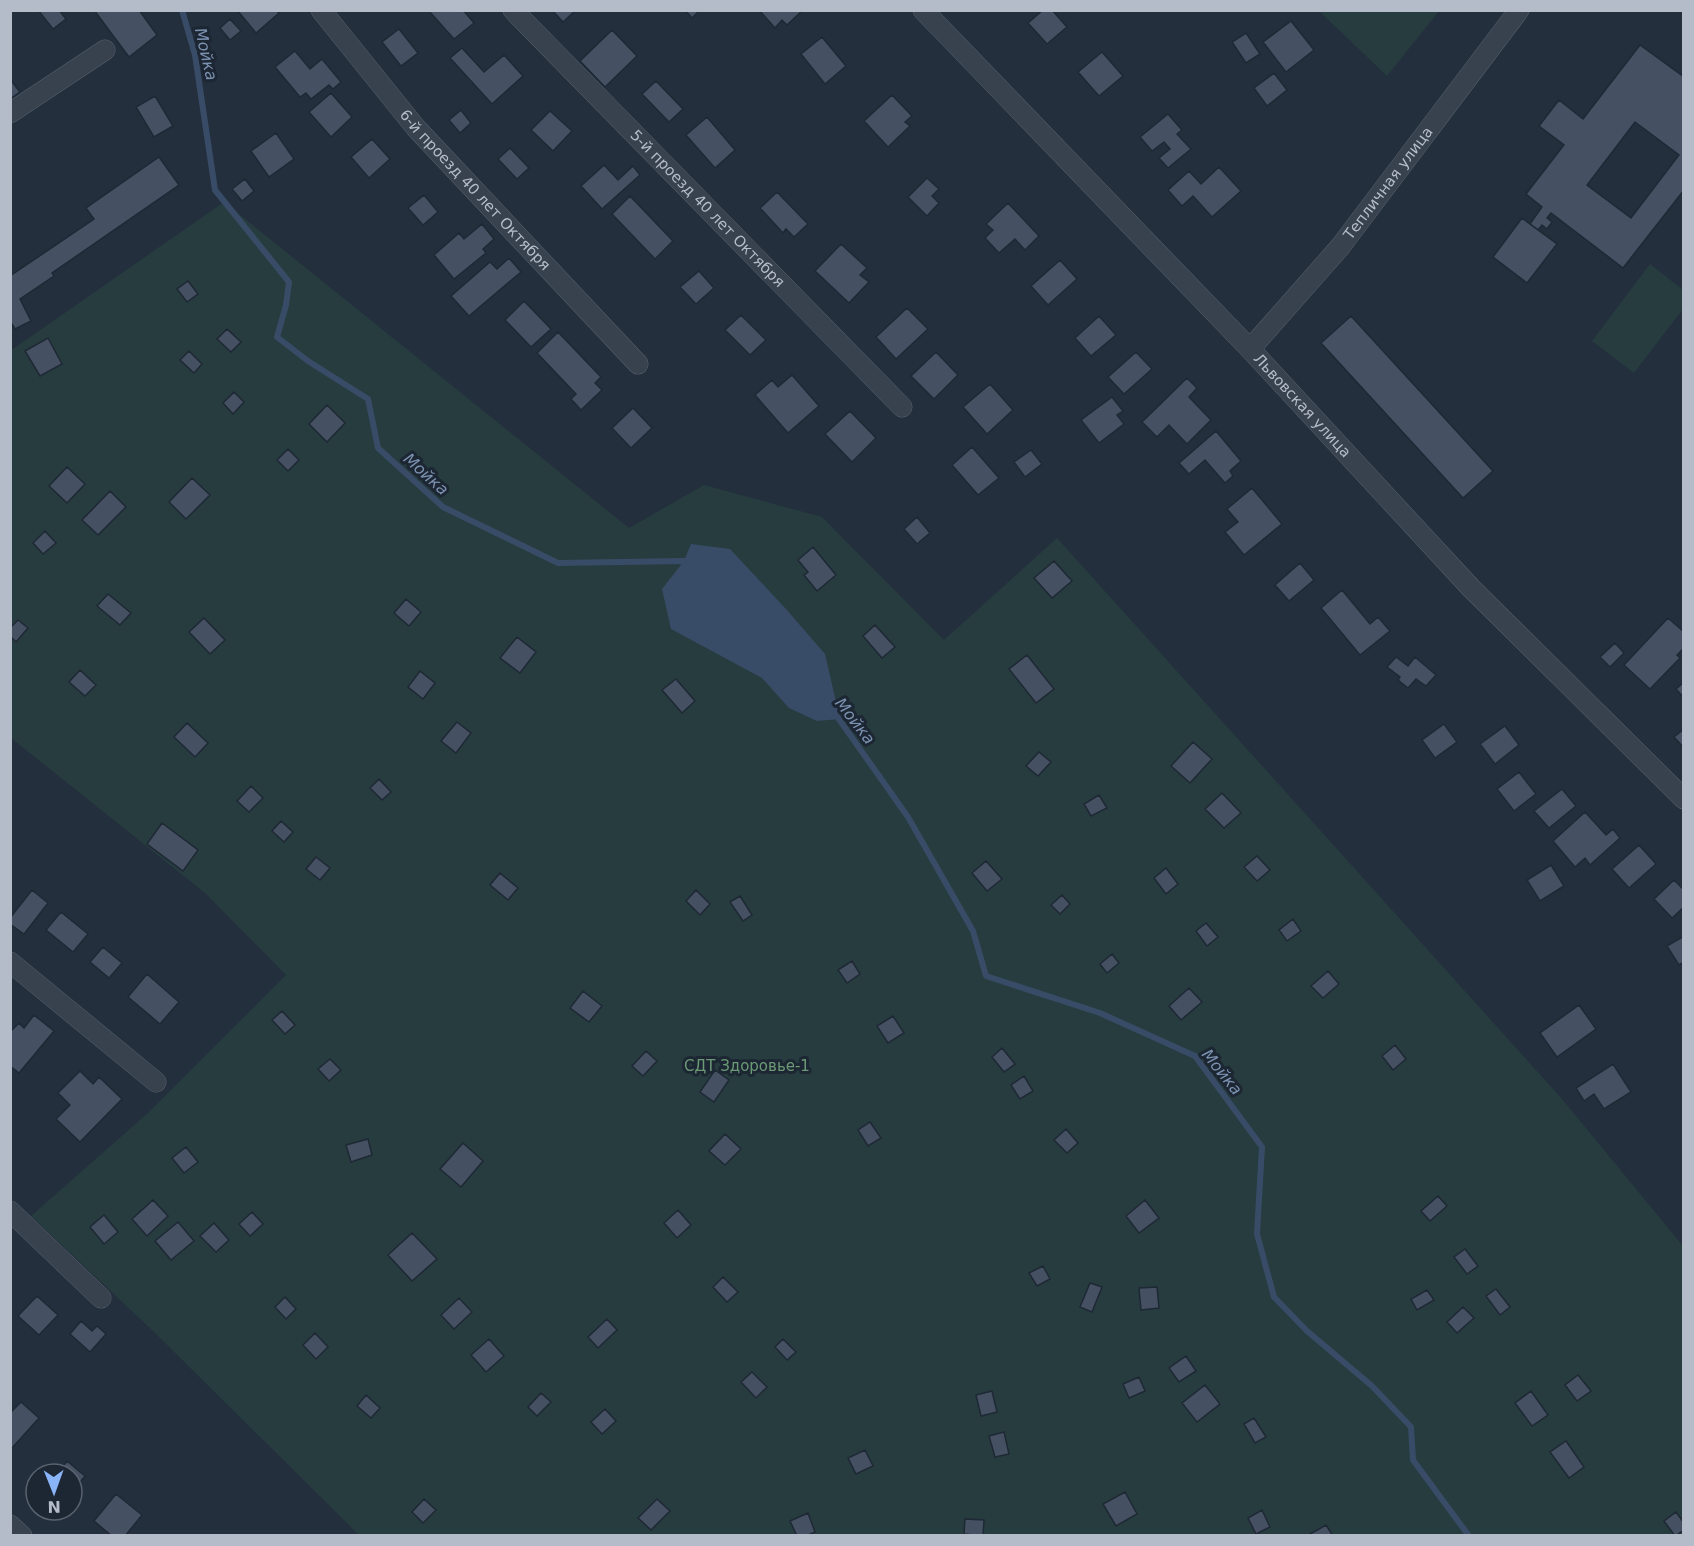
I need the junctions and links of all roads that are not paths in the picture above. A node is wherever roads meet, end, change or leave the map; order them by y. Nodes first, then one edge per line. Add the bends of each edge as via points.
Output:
1 (321, 10) edge
2 (513, 10) edge
3 (923, 10) edge
4 (1519, 10) edge
5 (105, 50) dead end
6 (10, 113) edge
7 (1250, 350) junction
8 (638, 364) dead end
9 (902, 407) dead end
10 (1683, 799) edge
11 (10, 962) edge
12 (156, 1082) dead end
13 (10, 1211) edge
14 (101, 1298) dead end
15 (10, 1525) edge
16 (22, 1536) edge

1 - 8 street, 6-й проезд 40 лет Октября via 416,128
2 - 9 street, 5-й проезд 40 лет Октября
3 - 7 street, Львовская улица
4 - 7 street, Тепличная улица via 1340,247
5 - 6 street
7 - 10 street, Львовская улица via 1471,588
11 - 12 street
13 - 14 street
15 - 16 street

